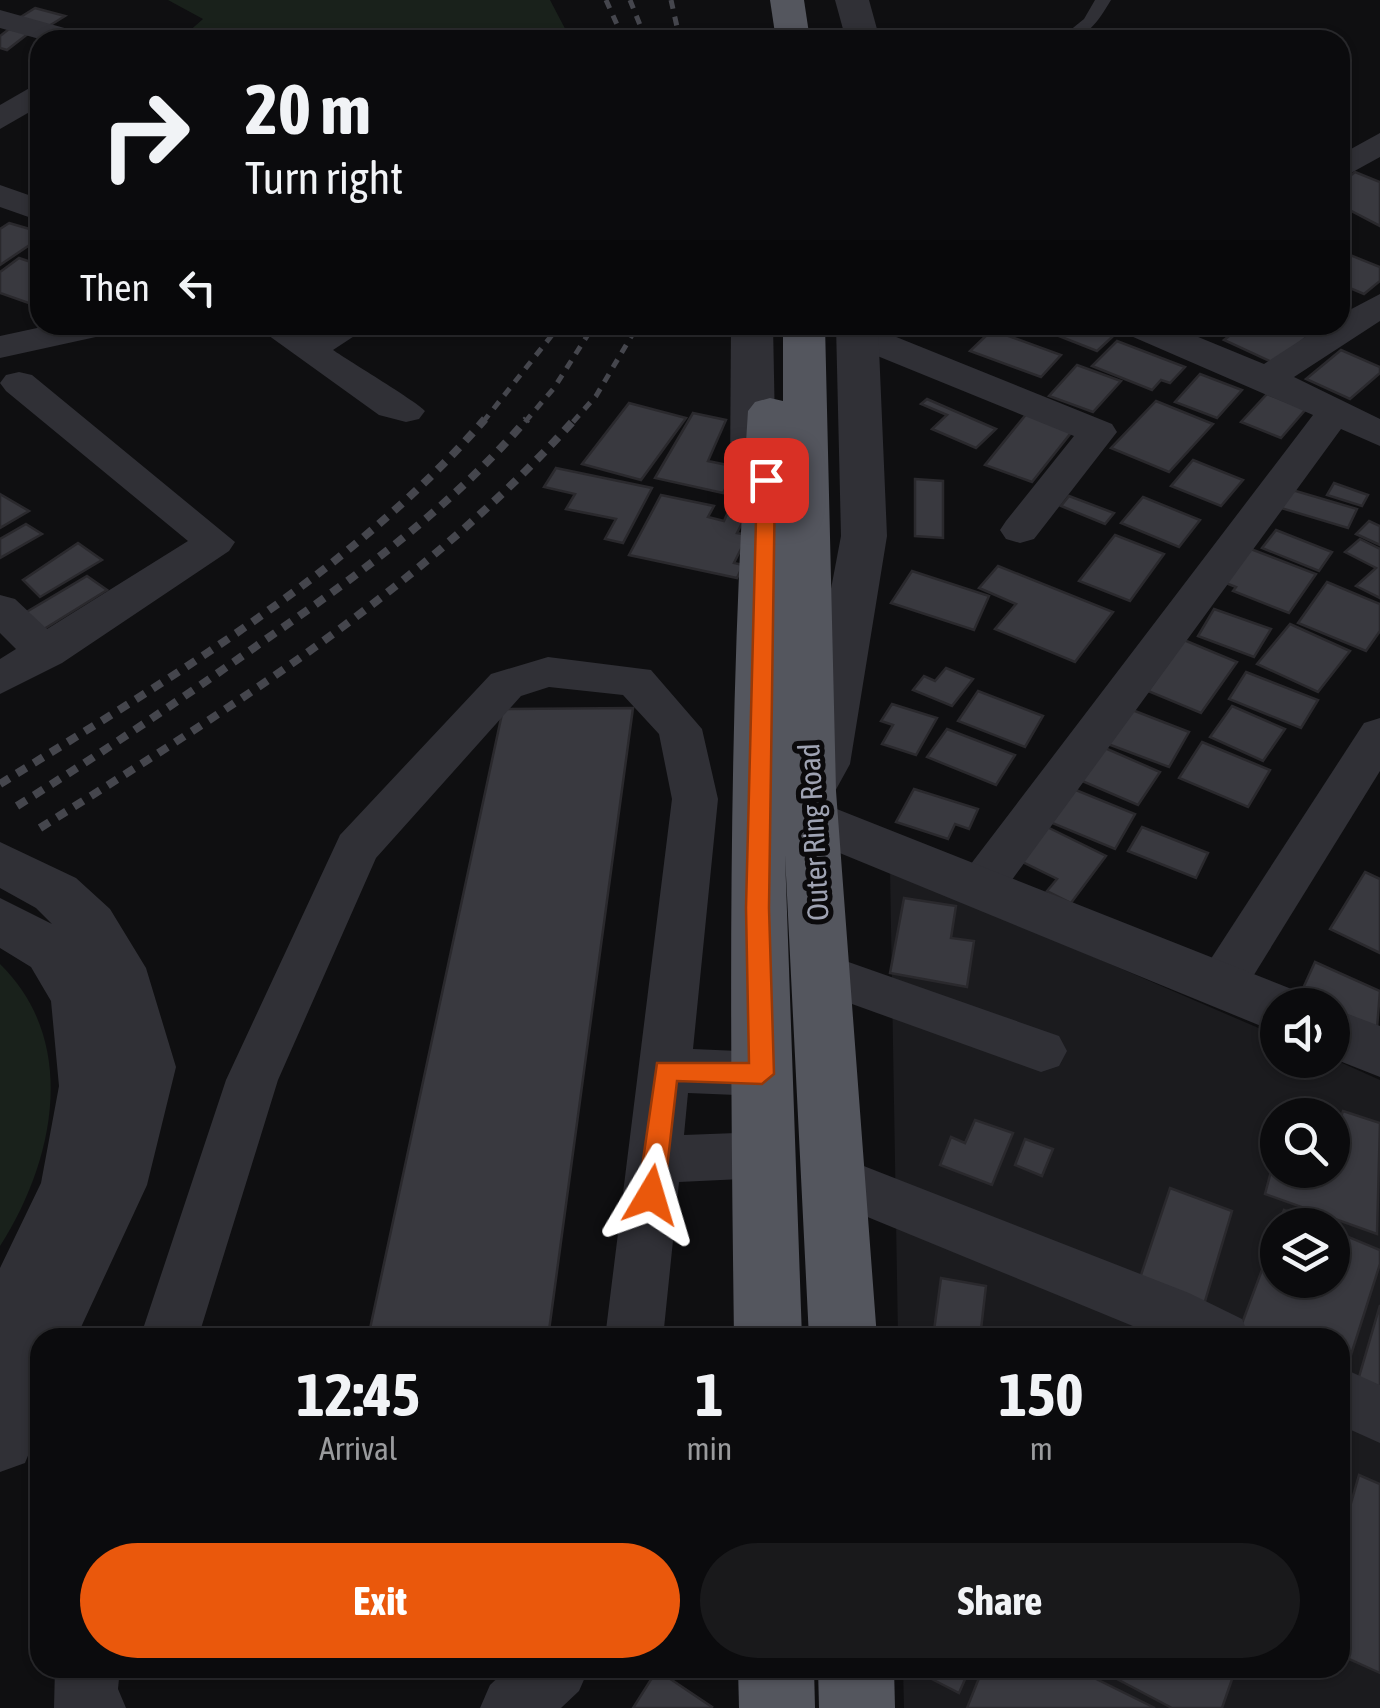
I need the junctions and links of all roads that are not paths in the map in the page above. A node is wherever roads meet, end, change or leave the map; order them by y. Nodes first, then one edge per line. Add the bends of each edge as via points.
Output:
1 (787, 0) edge
2 (810, 0) edge
3 (852, 0) edge
4 (1103, 0) edge
5 (0, 19) edge
6 (40, 30) edge
7 (792, 30) edge
8 (814, 30) edge
9 (860, 30) edge
10 (1079, 30) edge
11 (30, 98) edge
12 (30, 111) edge
13 (0, 121) edge
14 (1380, 133) edge
15 (1350, 136) edge
16 (1380, 143) edge
17 (1350, 162) edge
18 (0, 195) edge
19 (30, 206) edge
20 (1380, 305) edge
21 (0, 323) edge
22 (1350, 324) edge
23 (30, 334) edge
24 (32, 335) edge
25 (54, 335) edge
26 (286, 335) edge
27 (335, 335) edge
28 (752, 335) edge
29 (775, 335) edge
30 (838, 335) edge
31 (856, 335) edge
32 (1161, 335) edge
33 (1333, 335) edge
34 (40, 338) junction
35 (0, 347) edge
36 (308, 350) junction
37 (1266, 378) junction
38 (19, 383) dead end
39 (406, 412) dead end
40 (1333, 414) junction
41 (1380, 434) edge
42 (1020, 530) dead end
43 (0, 608) edge
44 (48, 653) junction
45 (0, 679) edge
46 (1380, 734) edge
47 (793, 802) junction
48 (0, 862) edge
49 (981, 886) junction
50 (0, 920) edge
51 (820, 972) junction
52 (1221, 986) junction
53 (1260, 1002) edge
54 (1350, 1040) edge
55 (1041, 1051) dead end
56 (1380, 1052) edge
57 (666, 1070) junction
58 (762, 1074) junction
59 (763, 1155) junction
60 (655, 1160) junction
61 (833, 1178) junction
62 (47, 1328) edge
63 (172, 1328) edge
64 (635, 1328) edge
65 (768, 1328) edge
66 (842, 1328) edge
67 (1197, 1328) edge
68 (0, 1338) edge
69 (30, 1367) edge
70 (1350, 1400) edge
71 (1380, 1415) edge
72 (0, 1439) edge
73 (87, 1678) edge
74 (545, 1678) edge
75 (776, 1678) edge
76 (856, 1678) edge
77 (92, 1708) edge
78 (513, 1708) edge
79 (777, 1708) edge
80 (857, 1708) edge

1 - 7 highway
2 - 8 highway
3 - 9 street
4 - 10 lane
5 - 6 street
11 - 13 street
12 - 13 street
14 - 15 street
16 - 17 street
18 - 19 street
20 - 22 street
21 - 23 street
24 - 34 street
25 - 34 street
26 - 36 street
27 - 36 street
28 - 47 street via 751,745
29 - 47 highway, Outer Ring Road via 764,518
30 - 47 highway, Outer Ring Road
31 - 42 street via 1098,432
32 - 37 street
33 - 37 street
34 - 35 street
36 - 39 street
37 - 40 street
38 - 44 street via 215,542
40 - 41 street
40 - 49 street
43 - 44 street
44 - 45 street
46 - 52 street
47 - 49 street
47 - 51 highway, Outer Ring Road
47 - 58 highway, Outer Ring Road
48 - 62 street via 56,893 90,925 117,968 146,1067 115,1185
49 - 52 street
50 - 68 street via 51,951 80,999 89,1086 74,1184
51 - 55 street
51 - 61 highway, Outer Ring Road
52 - 53 street
54 - 56 street
57 - 58 street
57 - 60 street
57 - 63 street via 695,799 680,729 636,680 548,672 506,685 358,848 252,1080
58 - 59 highway, Outer Ring Road
59 - 60 street
59 - 65 highway, Outer Ring Road
60 - 64 street
61 - 66 highway, Outer Ring Road
61 - 67 street
69 - 72 street
70 - 71 street
73 - 77 street via 84,1701
74 - 78 street
75 - 79 highway
76 - 80 highway

